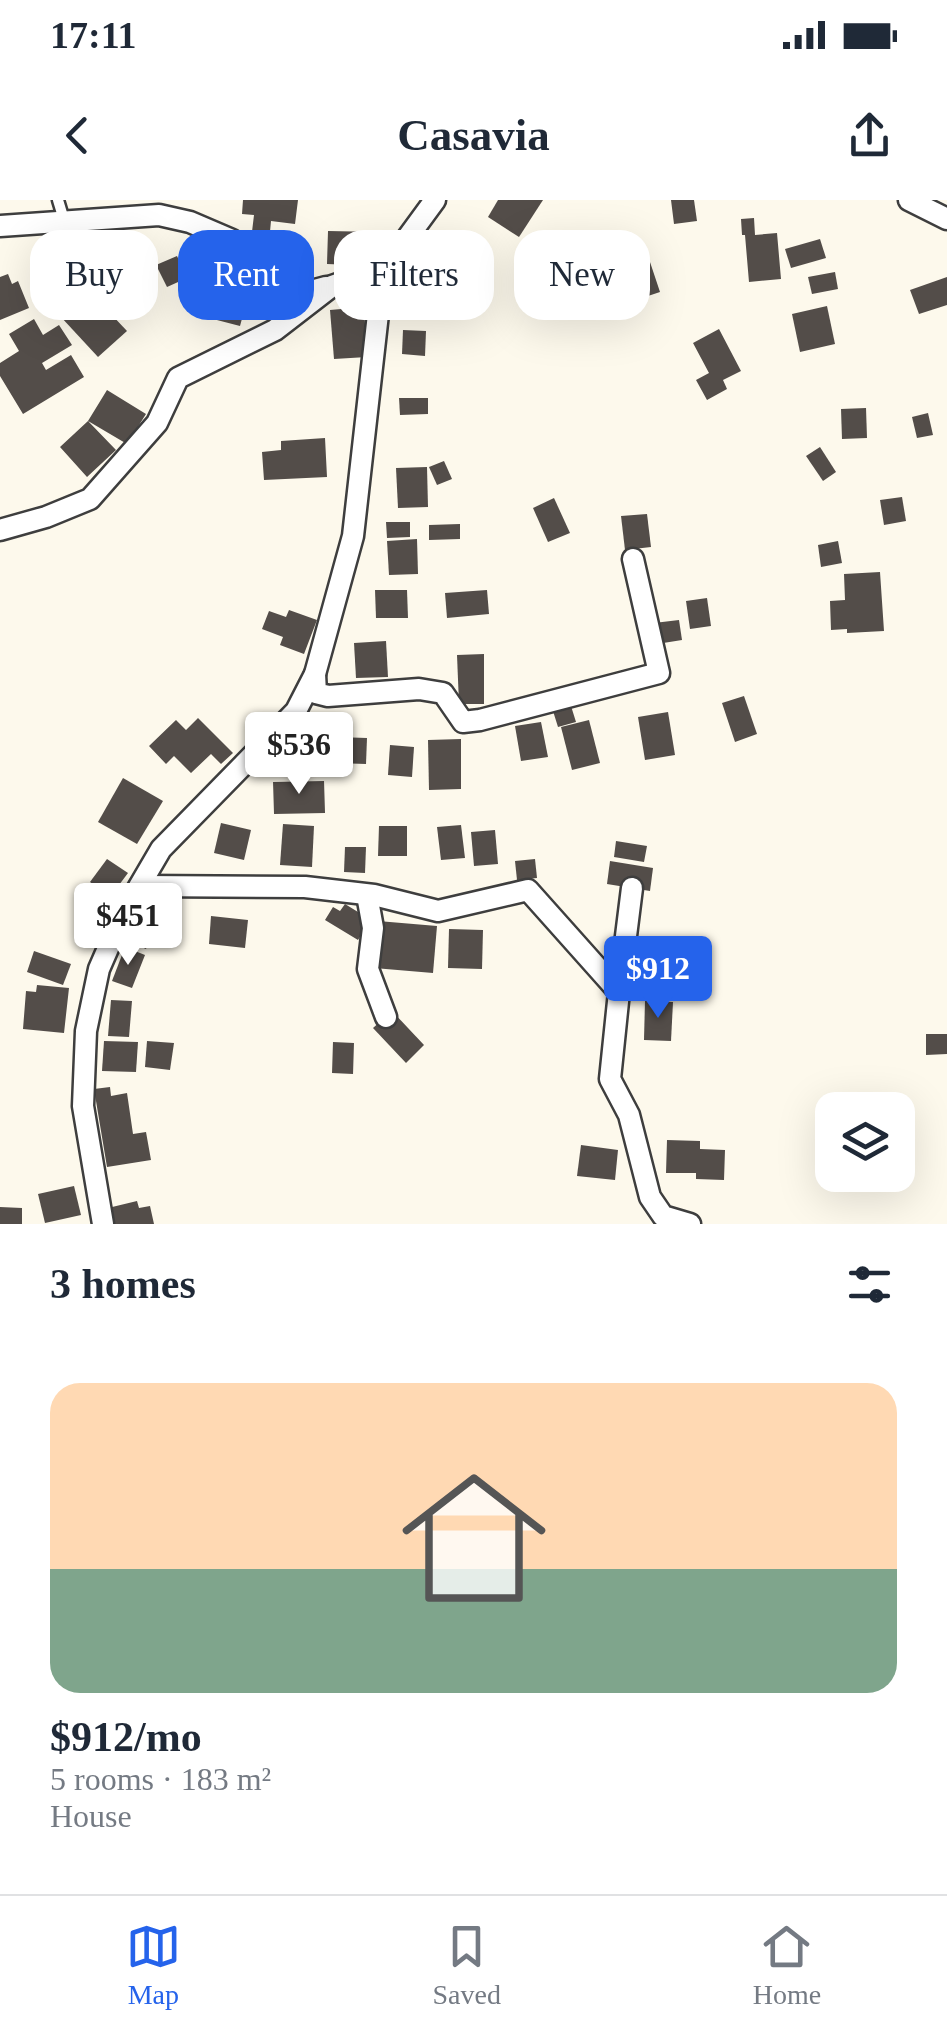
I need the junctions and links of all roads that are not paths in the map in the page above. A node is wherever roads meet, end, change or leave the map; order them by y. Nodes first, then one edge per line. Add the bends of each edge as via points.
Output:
1 (436, 200) edge
2 (910, 200) edge
3 (61, 210) edge
4 (944, 212) edge
5 (0, 226) edge
6 (414, 230) edge
7 (332, 286) joint
8 (377, 320) edge
9 (0, 530) edge
10 (633, 559) dead end
11 (314, 674) junction
12 (140, 886) junction
13 (632, 888) dead end
14 (368, 894) junction
15 (619, 992) junction
16 (386, 1016) dead end
17 (102, 1224) edge
18 (690, 1224) edge

1 - 6 street
2 - 4 street
3 - 5 street
3 - 7 street via 159,214 232,240 304,293
7 - 9 street via 275,330 178,378 157,423 90,499
8 - 11 street via 353,536
10 - 11 street via 659,673 462,722 443,693 328,696 316,693
11 - 12 street via 296,711 160,848
12 - 14 street
12 - 17 street via 99,968 86,1030 83,1106
13 - 15 street
14 - 15 street via 438,910 528,890
14 - 16 street via 368,969
15 - 18 street via 610,1079 629,1115 650,1197 663,1216

